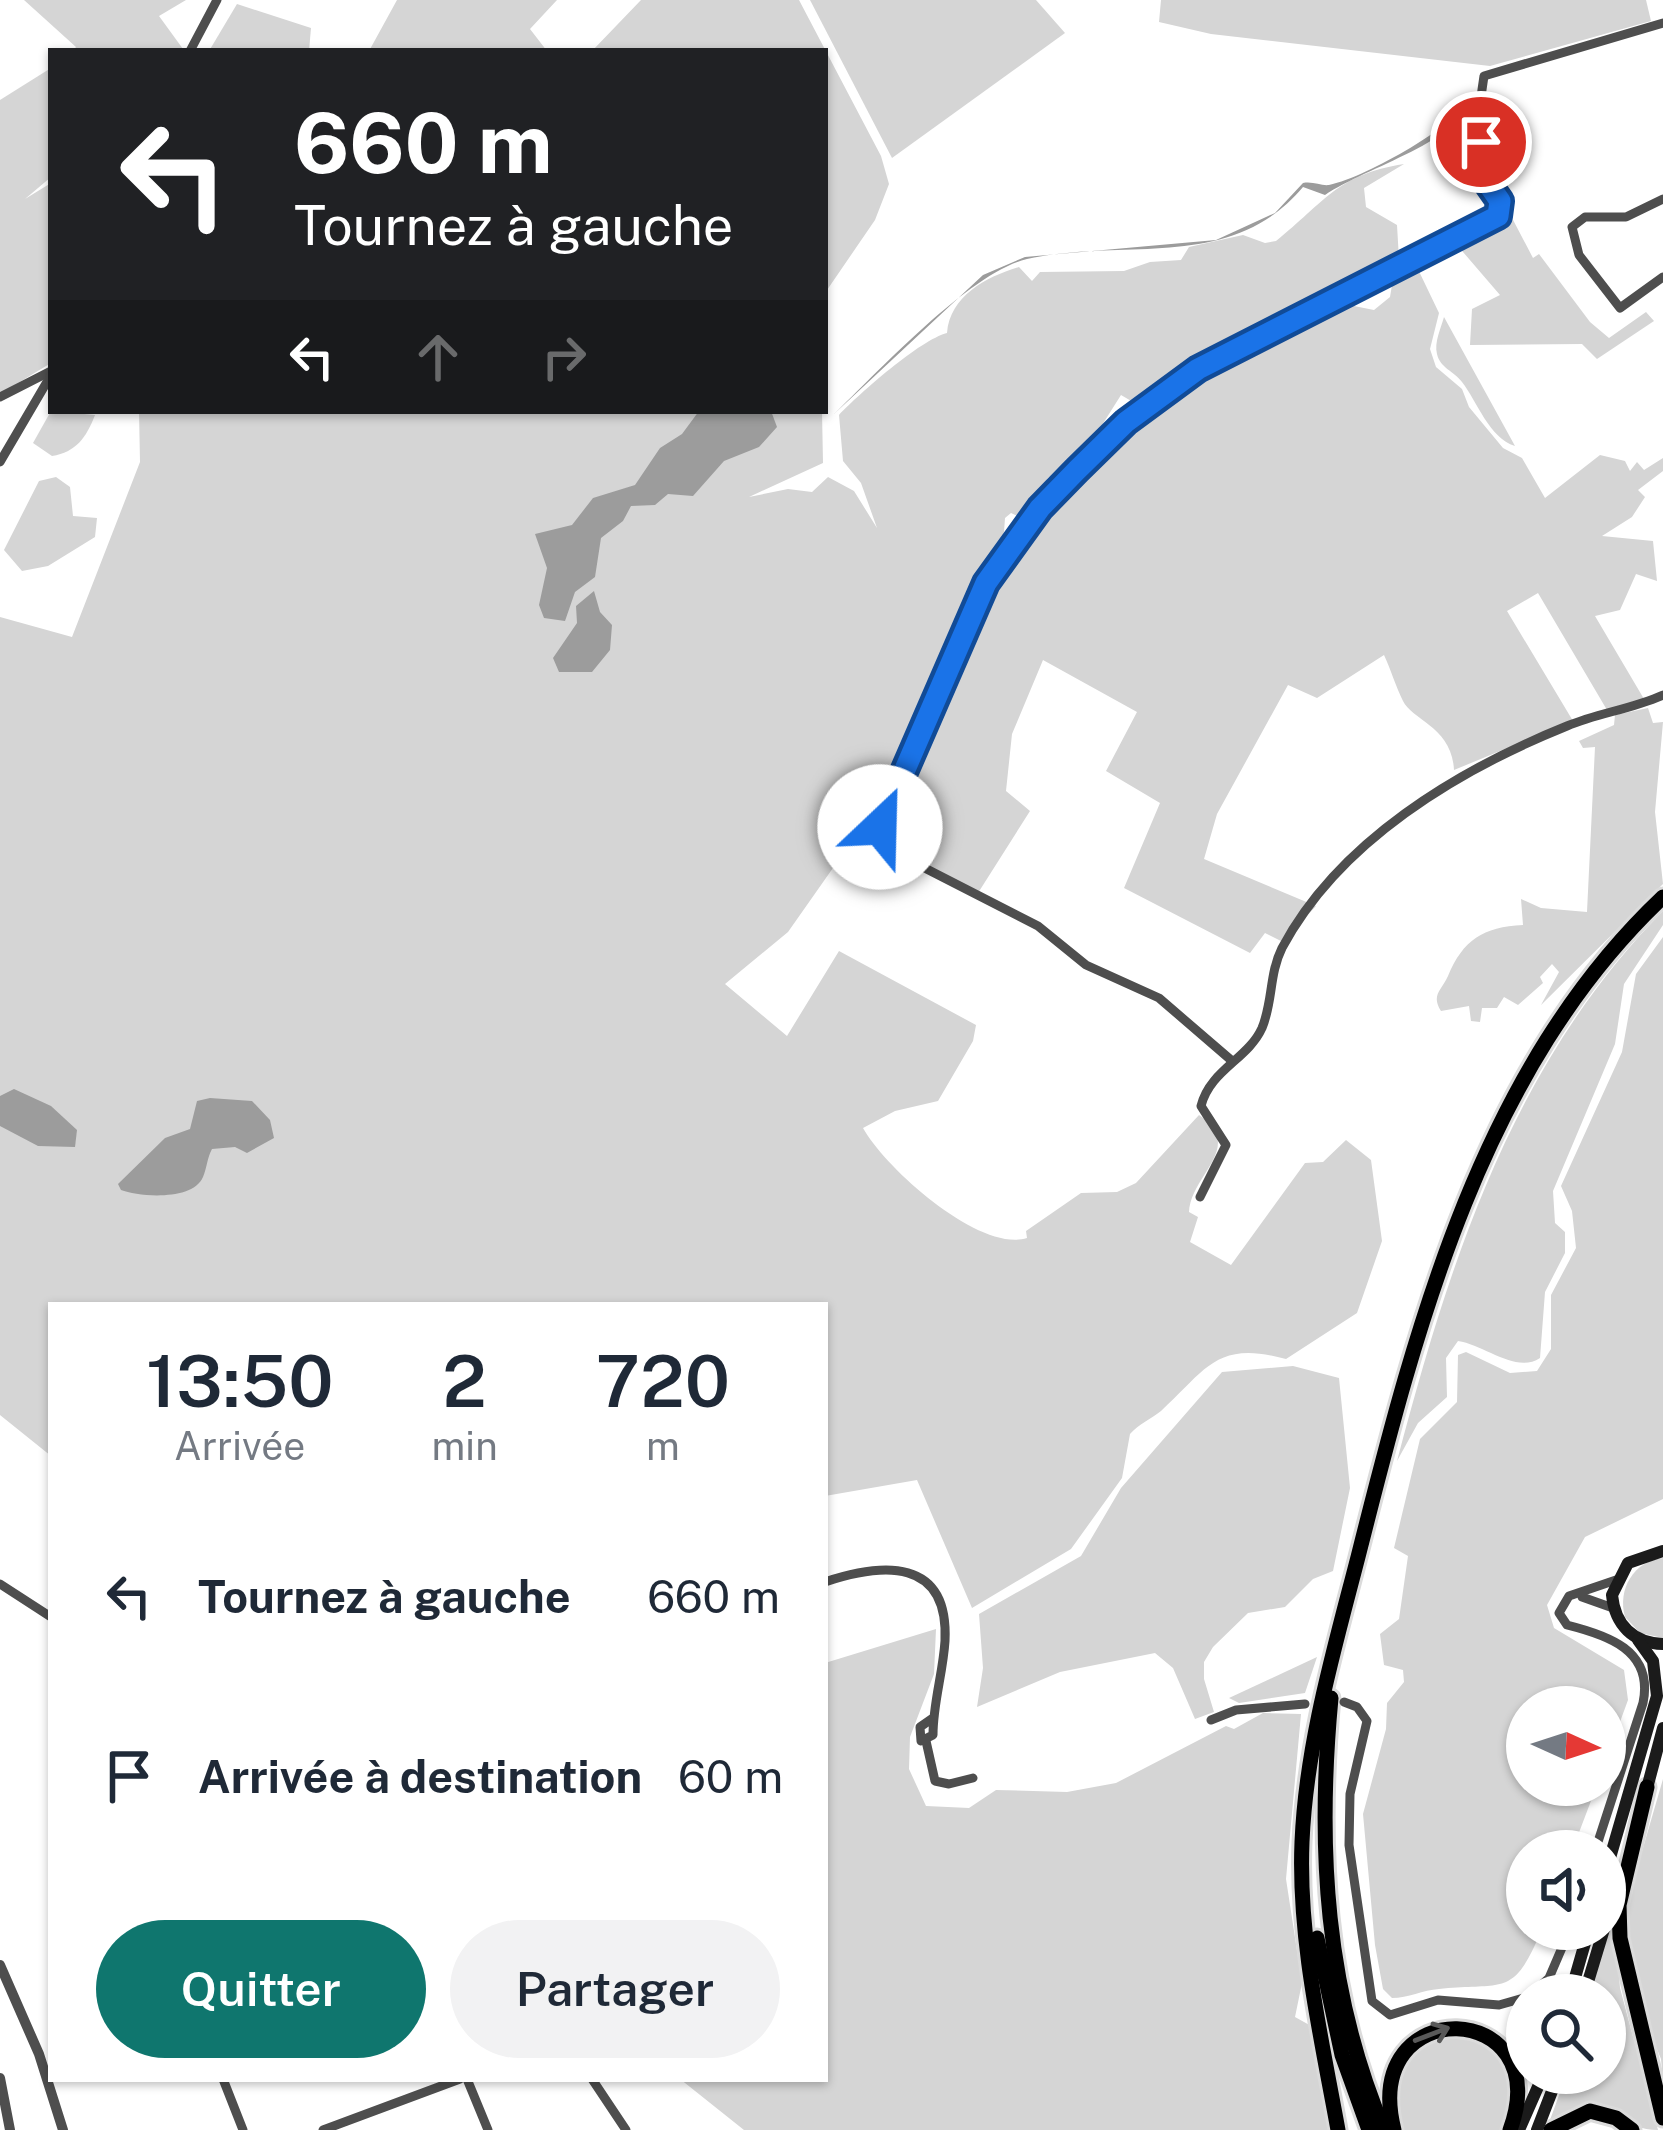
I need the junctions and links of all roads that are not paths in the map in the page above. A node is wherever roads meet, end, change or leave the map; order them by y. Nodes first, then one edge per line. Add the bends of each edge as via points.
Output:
1 (217, 0) edge
2 (1663, 23) edge
3 (192, 48) edge
4 (1663, 199) edge
5 (1663, 278) edge
6 (48, 374) edge
7 (48, 378) edge
8 (0, 397) edge
9 (0, 462) edge
10 (1663, 695) edge
11 (1663, 897) edge
12 (1232, 1060) junction
13 (1200, 1197) dead end
14 (1663, 1551) edge
15 (1616, 1580) junction
16 (828, 1581) edge
17 (0, 1584) edge
18 (1577, 1595) junction
19 (1613, 1608) junction
20 (48, 1615) edge
21 (1638, 1640) junction
22 (1663, 1643) edge
23 (1335, 1648) junction
24 (1344, 1702) dead end
25 (1305, 1704) dead end
26 (1211, 1720) dead end
27 (1663, 1728) edge
28 (973, 1778) dead end
29 (1309, 1786) junction
30 (1647, 1787) junction
31 (1602, 1830) edge
32 (1618, 1830) edge
33 (1626, 1855) edge
34 (0, 1966) edge
35 (1506, 2003) edge
36 (0, 2078) edge
37 (48, 2081) edge
38 (48, 2082) edge
39 (224, 2082) edge
40 (456, 2082) edge
41 (465, 2082) edge
42 (594, 2082) edge
43 (1535, 2094) edge
44 (1551, 2094) edge
45 (1663, 2118) edge
46 (10, 2130) edge
47 (64, 2130) edge
48 (243, 2130) edge
49 (323, 2130) edge
50 (488, 2130) edge
51 (626, 2130) edge
52 (1339, 2130) edge
53 (1369, 2130) edge
54 (1384, 2130) edge
55 (1394, 2130) edge
56 (1510, 2130) edge
57 (1520, 2130) edge
58 (1537, 2130) edge
59 (1551, 2130) edge
60 (1632, 2130) edge

1 - 3 street
2 - 12 street via 1493,69 1483,82 1481,159 1500,201 1498,216 1198,369 1126,422 1040,508 986,583 880,816 888,840 911,861 1159,998
4 - 5 street via 1626,217 1585,217 1572,227 1579,255 1620,308
6 - 8 street
7 - 9 street
10 - 12 street via 1568,725 1382,829 1283,947 1262,1027
11 - 23 highway via 1576,995 1480,1167 1401,1399
12 - 13 street via 1201,1106 1226,1145
14 - 15 main road via 1628,1562
15 - 18 street
15 - 19 main road
16 - 28 street via 883,1566 922,1582 944,1621 933,1718 917,1732 931,1775 949,1784
17 - 20 street
18 - 19 street
18 - 31 street via 1563,1600 1562,1620 1625,1648 1646,1679
19 - 21 main road
21 - 22 main road
21 - 32 main road via 1657,1674 1657,1696
23 - 29 highway
23 - 54 highway via 1323,1784 1327,1910 1343,2004
24 - 35 street via 1367,1720 1350,1795 1349,1845 1377,2008 1390,2015 1438,2000
25 - 26 street
27 - 30 main road
29 - 52 highway via 1303,1893
29 - 53 highway via 1318,1947
30 - 33 main road
30 - 45 highway via 1619,1905 1620,1939
34 - 37 street
36 - 46 street
38 - 47 street
39 - 48 street
40 - 49 street
41 - 50 street
42 - 51 street
43 - 57 main road
44 - 58 main road
55 -> 56 highway via 1389,2087 1396,2065 1422,2036 1454,2026 1484,2034 1508,2054 1519,2096
59 - 60 highway via 1590,2111

